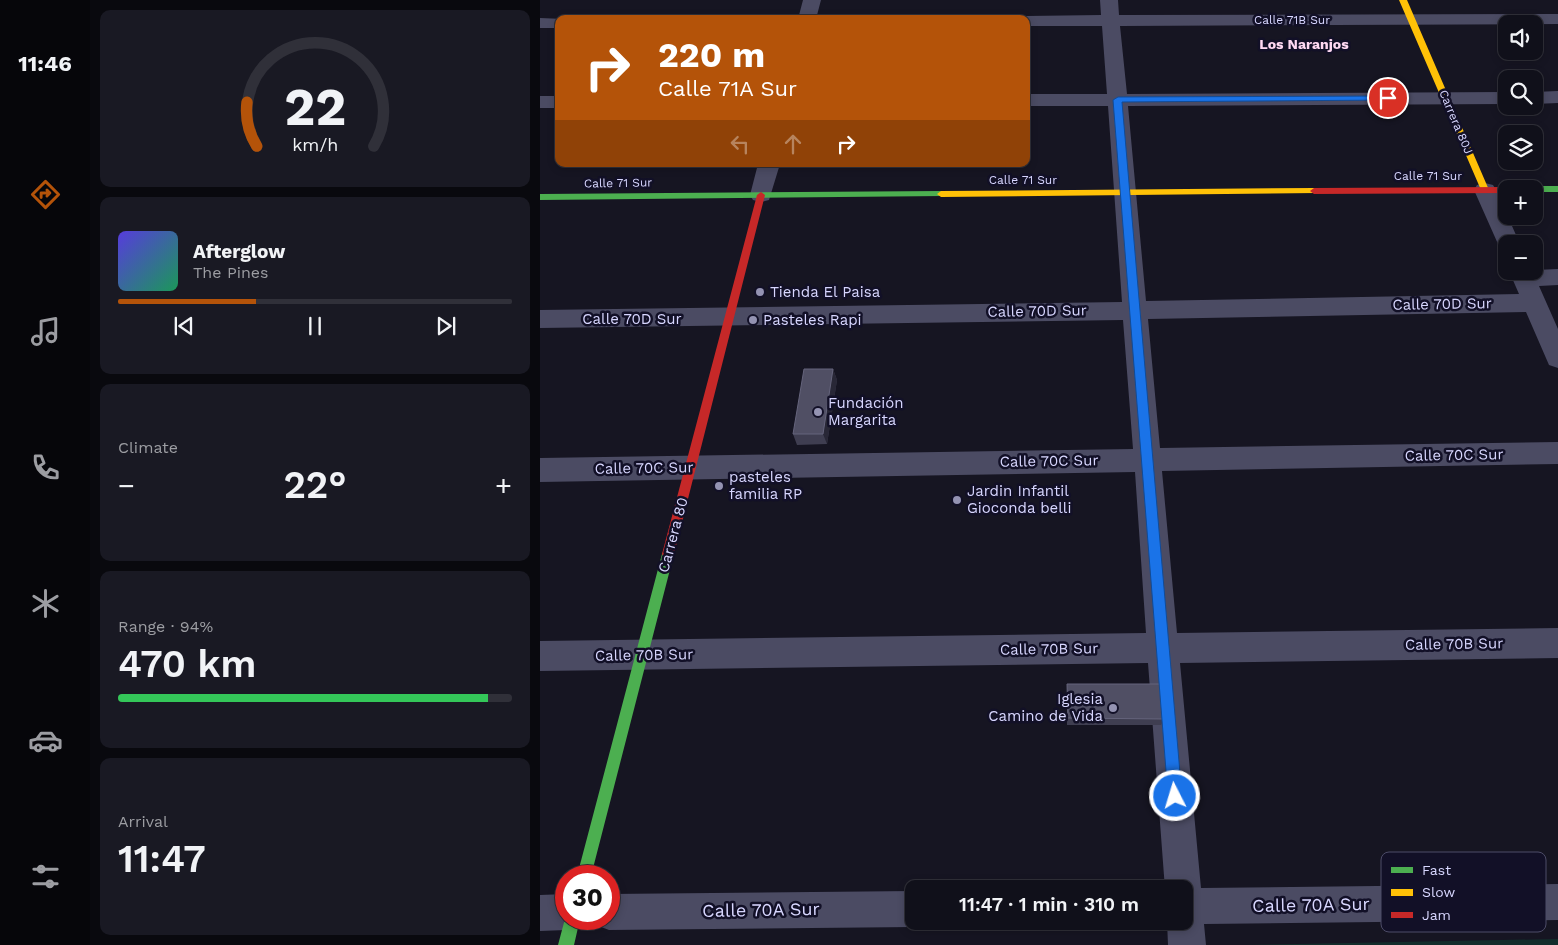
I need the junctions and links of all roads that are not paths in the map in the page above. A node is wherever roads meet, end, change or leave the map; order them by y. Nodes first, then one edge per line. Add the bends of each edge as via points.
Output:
1 (812, 0) edge
2 (1109, 0) edge
3 (1403, 0) edge
4 (808, 15) edge
5 (1558, 19) edge
6 (1412, 20) junction
7 (1030, 21) edge
8 (1111, 21) junction
9 (540, 23) edge
10 (555, 23) edge
11 (1446, 98) junction
12 (1498, 98) edge
13 (1543, 98) edge
14 (1558, 98) edge
15 (1030, 100) edge
16 (1118, 100) junction
17 (540, 102) edge
18 (555, 102) edge
19 (768, 167) edge
20 (1543, 189) edge
21 (1558, 189) edge
22 (1496, 190) edge
23 (1125, 193) junction
24 (761, 196) junction
25 (540, 198) edge
26 (1507, 235) edge
27 (1543, 276) edge
28 (1558, 277) edge
29 (1524, 280) edge
30 (1534, 303) junction
31 (1135, 309) junction
32 (730, 318) junction
33 (540, 319) edge
34 (1558, 358) edge
35 (1558, 453) edge
36 (1147, 460) junction
37 (690, 467) junction
38 (540, 470) edge
39 (1558, 643) edge
40 (1163, 648) junction
41 (641, 655) junction
42 (540, 656) edge
43 (587, 865) edge
44 (1182, 880) edge
45 (1381, 903) edge
46 (1193, 905) edge
47 (905, 909) edge
48 (540, 912) edge
49 (555, 912) edge
50 (620, 912) edge
51 (569, 930) edge
52 (1186, 930) edge
53 (566, 945) edge
54 (1187, 945) edge

1 - 4 street
2 - 8 street
3 - 6 street, Carrera 80J
5 - 6 street, Calle 71B Sur
6 - 8 street, Calle 71B Sur
6 - 11 street, Carrera 80J
7 - 8 street, Calle 71B Sur
8 - 16 street
9 - 10 street
11 - 12 street
11 - 16 street
11 - 22 street, Carrera 80J
13 - 14 street
15 - 16 street
16 - 23 street
17 - 18 street
19 - 24 street, Carrera 80
20 - 21 street
22 - 23 street, Calle 71 Sur
22 - 26 street, Carrera 80J
23 - 24 street, Calle 71 Sur
23 - 31 street
24 - 25 street, Calle 71 Sur
24 - 32 street, Carrera 80
27 - 28 street
29 - 30 street
30 - 31 street, Calle 70D Sur
30 - 34 street
31 - 32 street, Calle 70D Sur
31 - 36 street
32 - 33 street, Calle 70D Sur
32 - 37 street, Carrera 80
35 - 36 street, Calle 70C Sur
36 - 37 street, Calle 70C Sur
36 - 40 street
37 - 38 street, Calle 70C Sur
37 - 41 street, Carrera 80
39 - 40 street, Calle 70B Sur
40 - 41 street, Calle 70B Sur
40 - 44 street
41 - 42 street, Calle 70B Sur
41 - 43 street, Carrera 80
45 - 46 street, Calle 70A Sur
47 - 50 street, Calle 70A Sur
48 - 49 street
51 - 53 street
52 - 54 street

